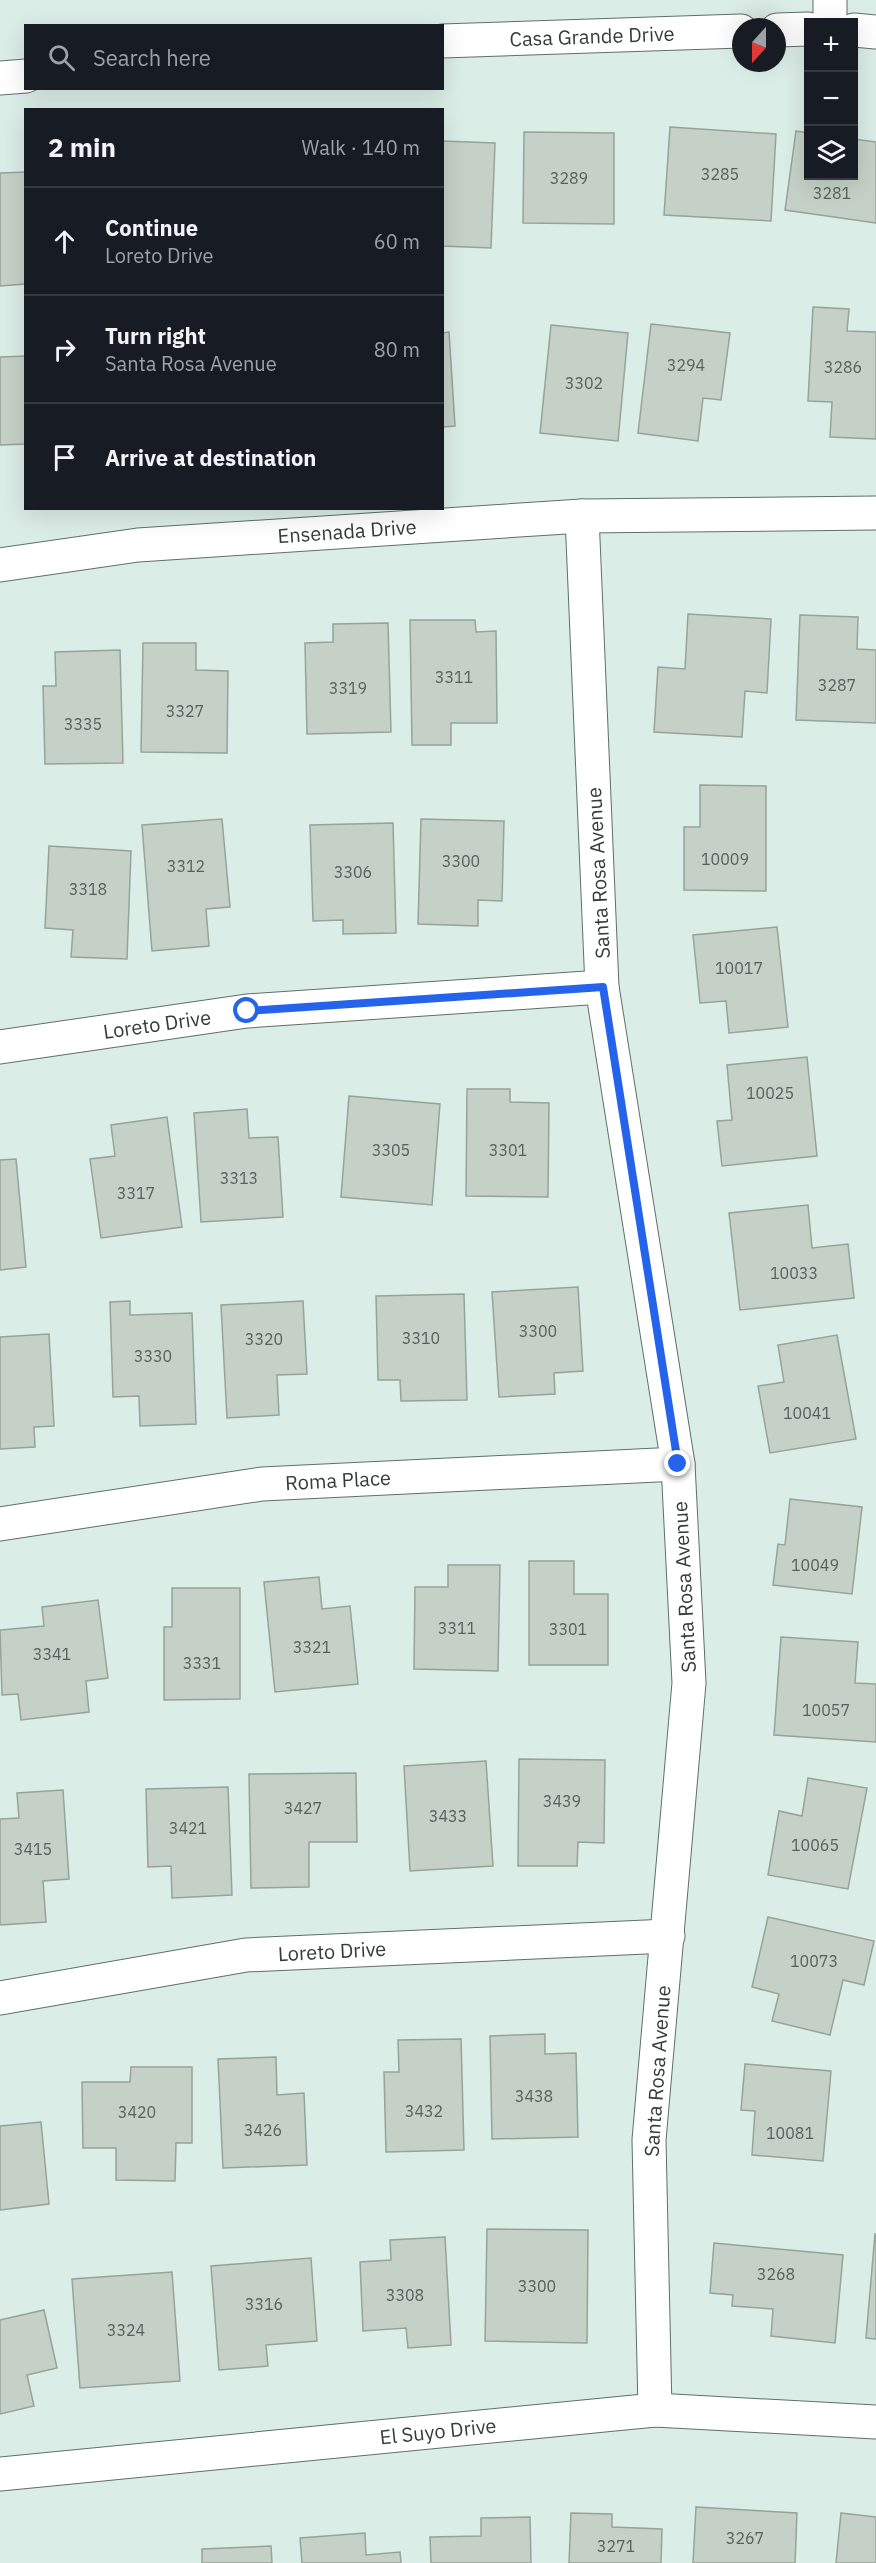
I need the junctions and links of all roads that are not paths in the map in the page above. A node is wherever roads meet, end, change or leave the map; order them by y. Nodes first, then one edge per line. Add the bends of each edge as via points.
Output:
1 (830, 0) edge
2 (830, 18) edge
3 (804, 29) edge
4 (786, 30) edge
5 (858, 30) edge
6 (732, 31) edge
7 (876, 32) edge
8 (444, 40) edge
9 (24, 75) edge
10 (0, 78) edge
11 (876, 513) edge
12 (582, 516) junction
13 (0, 565) edge
14 (603, 987) junction
15 (0, 1047) edge
16 (678, 1464) junction
17 (0, 1524) edge
18 (668, 1936) junction
19 (0, 1998) edge
20 (655, 2410) junction
21 (876, 2422) edge
22 (0, 2474) edge

1 - 2 street
3 - 4 street
5 - 7 street
6 - 8 street, Casa Grande Drive
9 - 10 street
11 - 12 street, Ensenada Drive
12 - 13 street, Ensenada Drive via 138,546
12 - 14 street, Santa Rosa Avenue
14 - 15 street, Loreto Drive via 247,1011
14 - 16 street, Santa Rosa Avenue
16 - 17 street, Roma Place via 262,1484
16 - 18 street, Santa Rosa Avenue via 689,1683
18 - 19 street, Loreto Drive via 246,1955
18 - 20 street, Santa Rosa Avenue via 649,2140
20 - 21 street, El Suyo Drive
20 - 22 street, El Suyo Drive

